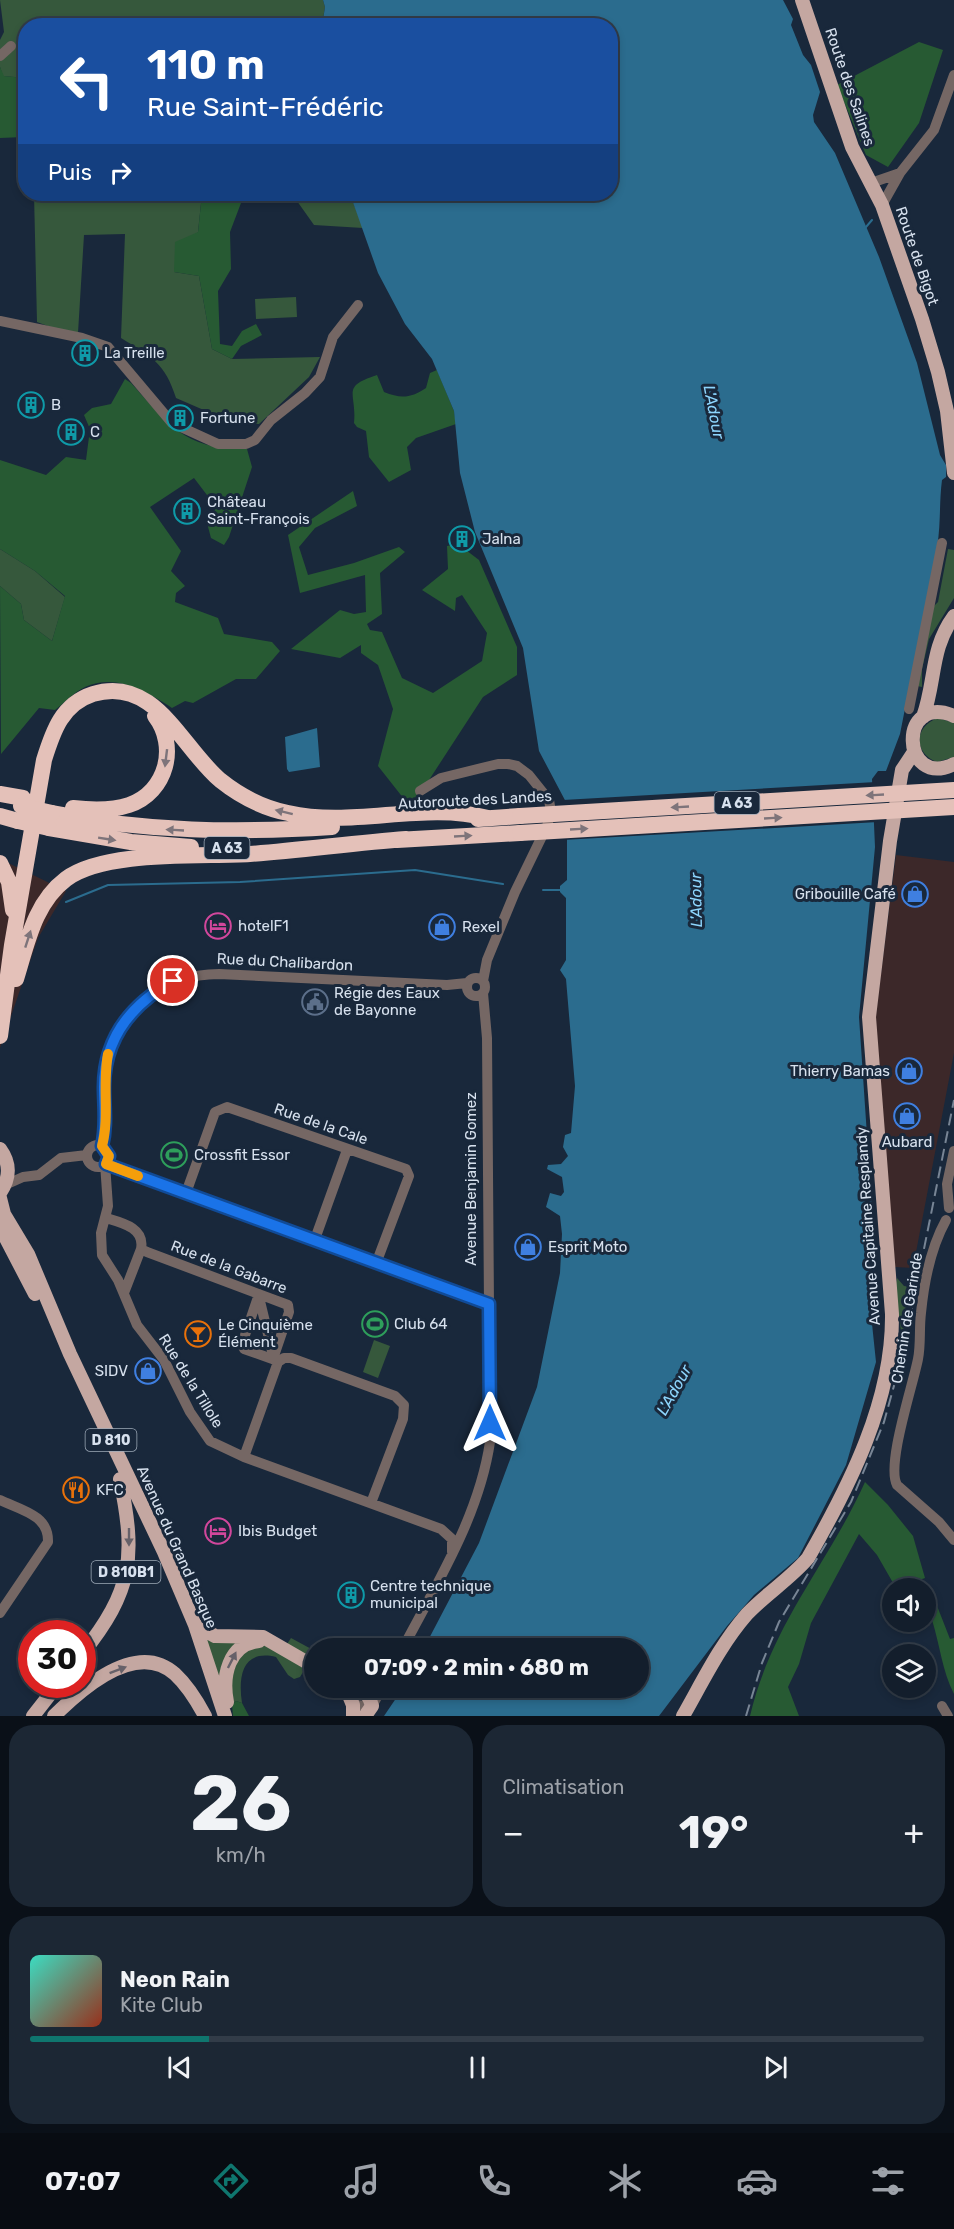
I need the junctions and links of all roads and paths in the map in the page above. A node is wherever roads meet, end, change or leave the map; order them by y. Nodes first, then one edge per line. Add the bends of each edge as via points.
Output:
1 (802, 0) edge
2 (11, 46) dead end
3 (0, 56) edge
4 (954, 75) edge
5 (900, 173) junction
6 (871, 183) junction
7 (882, 205) junction
8 (358, 305) dead end
9 (0, 321) edge
10 (947, 411) junction
11 (954, 428) edge
12 (954, 473) edge
13 (942, 543) dead end
14 (954, 616) edge
15 (932, 682) junction
16 (130, 693) junction
17 (909, 710) dead end
18 (950, 715) edge
19 (923, 717) junction
20 (914, 752) junction
21 (954, 764) edge
22 (927, 765) junction
23 (901, 783) junction
24 (954, 790) edge
25 (420, 791) dead end
26 (0, 794) edge
27 (0, 800) edge
28 (954, 807) edge
29 (20, 808) junction
30 (0, 816) edge
31 (52, 816) junction
32 (488, 818) junction
33 (520, 824) junction
34 (406, 839) junction
35 (0, 863) edge
36 (12, 945) junction
37 (475, 987) junction
38 (0, 1035) edge
39 (102, 1146) junction
40 (0, 1149) edge
41 (347, 1150) junction
42 (954, 1151) edge
43 (87, 1155) junction
44 (8, 1164) junction
45 (103, 1165) junction
46 (23, 1177) junction
47 (3, 1189) edge
48 (186, 1193) junction
49 (0, 1198) edge
50 (951, 1207) edge
51 (106, 1218) junction
52 (950, 1221) edge
53 (0, 1227) edge
54 (315, 1239) junction
55 (141, 1249) junction
56 (377, 1261) junction
57 (124, 1293) junction
58 (259, 1294) junction
59 (489, 1304) junction
60 (275, 1360) junction
61 (244, 1457) junction
62 (120, 1479) junction
63 (0, 1500) edge
64 (371, 1503) junction
65 (954, 1540) edge
66 (452, 1552) junction
67 (0, 1613) edge
68 (195, 1625) junction
69 (96, 1637) edge
70 (408, 1638) edge
71 (282, 1646) junction
72 (304, 1659) edge
73 (47, 1698) edge
74 (376, 1698) edge
75 (353, 1710) edge
76 (368, 1711) edge
77 (33, 1716) edge
78 (54, 1716) edge
79 (205, 1716) edge
80 (218, 1716) edge
81 (227, 1716) edge
82 (683, 1716) edge

1 - 6 main road, Route des Salines via 852,147
2 - 3 street
4 - 5 street via 934,130
5 - 6 street
5 - 7 street
6 - 7 main road, Route de Bigot
7 - 10 main road, Route de Bigot via 938,372
8 - 9 street via 333,337 320,377 271,420 255,440 246,444 218,444 172,423 108,347
10 - 11 main road, Route de Bigot
10 - 12 main road, Route de Bigot
13 - 17 street
14 - 15 main road via 938,645
15 - 18 main road
15 - 19 main road
16 -> 31 highway via 156,717 165,736 166,763 158,783 141,799 121,807
32 -> 16 highway via 463,812 320,817 264,806 219,779 160,711
16 - 36 highway via 107,690 84,697 68,707 53,731 44,760
18 - 19 main road via 939,712
19 - 20 main road, Avenue Capitaine Resplandy via 912,737
20 - 22 main road
20 - 23 main road, Avenue Capitaine Resplandy via 902,770
21 - 22 main road via 944,768
22 - 23 main road
23 - 82 main road, Avenue Capitaine Resplandy via 890,841 869,1017 892,1314 878,1401 848,1481 808,1558 734,1630
24 -> 33 highway, Autoroute des Landes / A 63, bridge
25 - 37 street via 441,778 498,764 517,766 549,800 550,812 540,844
26 - 29 highway
27 - 29 highway, Autoroute des Landes / A 63
33 -> 28 highway, Autoroute des Landes / A 63, bridge
29 - 30 highway, Autoroute des Landes / A 63
29 - 31 highway, Autoroute des Landes / A 63, bridge
32 -> 31 highway, Autoroute des Landes / A 63 via 224,832 123,826
31 -> 34 highway, Autoroute des Landes / A 63 via 131,842 190,848
32 - 33 highway, Autoroute des Landes / A 63
34 -> 33 highway, Autoroute des Landes / A 63
38 -> 34 highway via 34,920 58,886 85,868 126,860 252,854
35 - 36 highway via 12,891
36 - 38 highway
37 - 39 street, Rue du Chalibardon via 219,974 173,981 144,999 113,1040 105,1070 106,1133
37 - 59 street, Avenue Benjamin Gomez via 486,1014
39 - 43 street via 92,1147
39 - 45 street via 109,1156
40 - 44 main road
41 - 48 street, Rue de la Cale via 227,1107 215,1112
41 - 54 street
41 - 56 street, Rue de la Cale via 406,1169 409,1176
42 - 50 street via 948,1184
43 - 45 street via 91,1165
43 - 46 street via 61,1158 39,1175
44 - 46 street
44 - 47 main road
45 - 48 street
45 - 51 street, Rue de la Tillole via 108,1182
46 - 47 street
48 - 54 street
49 - 68 main road, Avenue du Grand Basque / D 810 via 4,1214 28,1254
50 - 52 street via 944,1215
51 - 55 street via 138,1231 143,1240
51 - 57 street, Rue de la Tillole via 101,1233 102,1255
52 - 65 street, Chemin de Garinde via 938,1235 925,1288 918,1360 893,1477
53 - 62 main road, Avenue du Grand Basque / D 810 via 20,1261
54 - 56 street
55 - 57 street
55 - 58 street, Rue de la Gabarre
56 - 59 street
57 - 61 street, Rue de la Tillole via 137,1325 170,1369 202,1432 221,1448
58 - 60 street
58 - 60 street, Rue de la Gabarre via 289,1307
58 - 60 street via 242,1344 244,1349
59 - 66 street, Avenue Benjamin Gomez via 490,1442 486,1471
60 - 61 street
60 - 64 street via 291,1358 395,1396 404,1405 403,1419
61 - 64 street, Rue de la Tillole
62 -> 69 main road, D 810B1 via 128,1518 126,1573 108,1622
62 - 80 main road, Avenue du Grand Basque / D 810 via 177,1600
63 - 67 street via 42,1520 49,1531 48,1542
64 - 66 street, Rue de la Tillole via 441,1529 452,1539
66 - 70 street, Avenue Benjamin Gomez
68 - 71 main road via 215,1636 263,1637
68 - 81 main road, Avenue du Grand Basque / D 810
71 - 72 main road
81 -> 71 main road via 225,1683 236,1651 258,1641
73 - 77 main road
74 - 76 street
75 - 76 street
78 -> 79 main road via 110,1672 147,1662 174,1673

